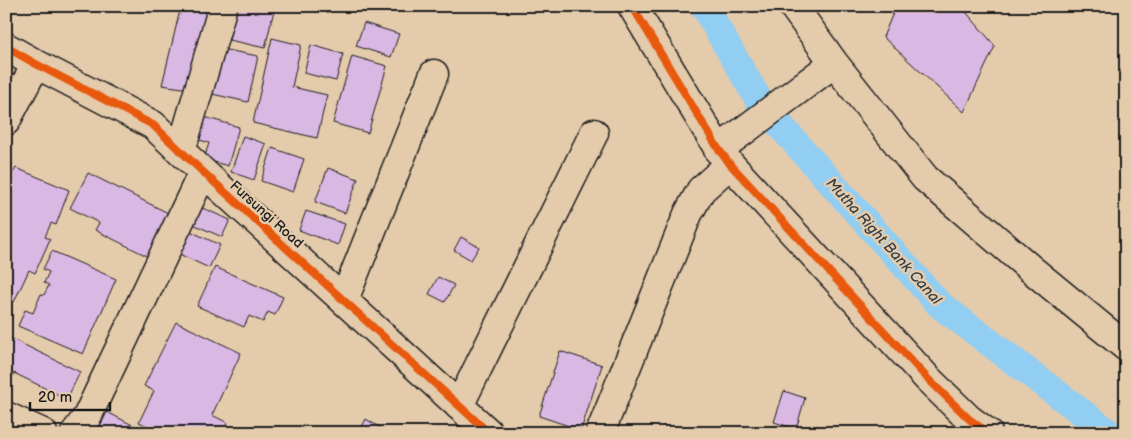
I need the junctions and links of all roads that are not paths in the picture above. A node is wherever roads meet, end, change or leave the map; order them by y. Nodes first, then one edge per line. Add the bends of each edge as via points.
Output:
1 (223, 6) edge
2 (632, 6) edge
3 (793, 6) edge
4 (6, 47) edge
5 (36, 64) junction
6 (827, 68) junction
7 (434, 74) dead end
8 (6, 121) edge
9 (594, 133) dead end
10 (727, 150) junction
11 (180, 151) junction
12 (203, 172) junction
13 (344, 300) junction
14 (1126, 347) edge
15 (6, 416) edge
16 (471, 423) edge
17 (43, 433) edge
18 (75, 433) edge
19 (600, 433) edge
20 (988, 433) edge

1 - 11 street
2 - 10 street
3 - 6 street
4 - 5 street, Fursungi Road
5 - 8 street
5 - 11 street, Fursungi Road via 153,124
6 - 10 street
6 - 14 street via 925,178
7 - 13 street
9 - 16 street
10 - 19 street via 688,214
10 - 20 street via 928,379
11 - 12 street, Fursungi Road
12 - 13 street, Fursungi Road
12 - 18 street via 87,417
13 - 16 street, Fursungi Road
15 - 17 street

